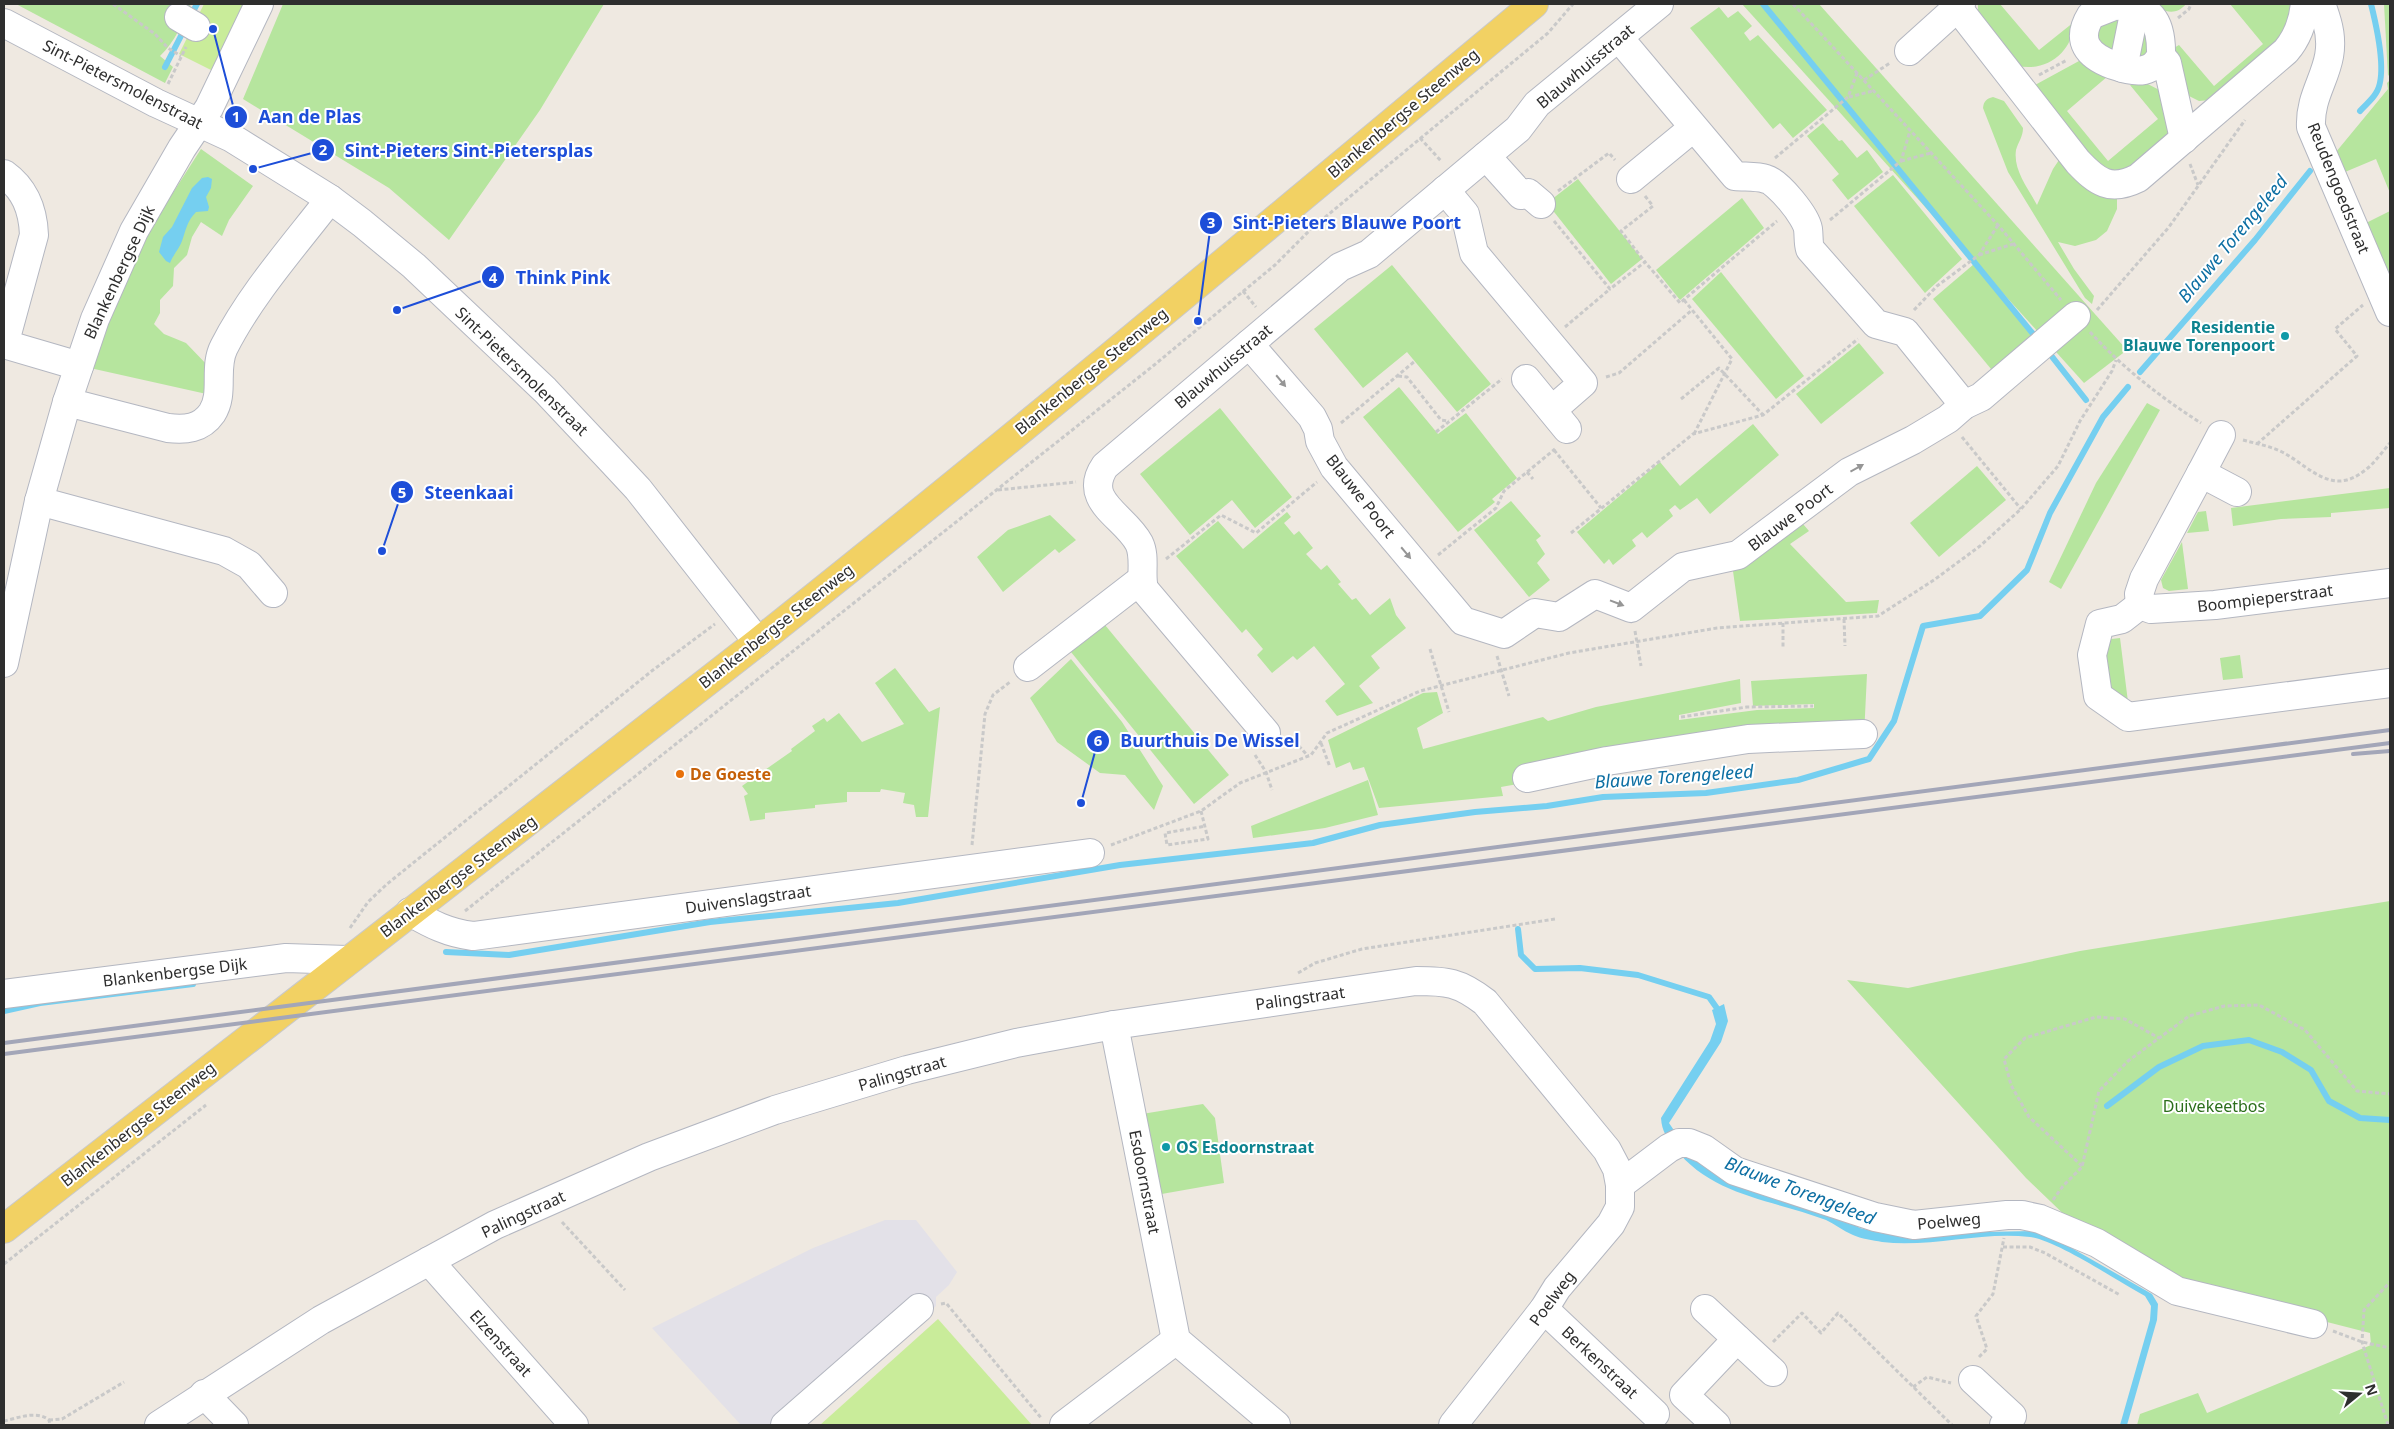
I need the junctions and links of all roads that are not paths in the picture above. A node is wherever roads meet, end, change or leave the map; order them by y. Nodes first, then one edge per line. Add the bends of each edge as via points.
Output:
1 (260, 4) edge
2 (1534, 4) edge
3 (1660, 4) edge
4 (2305, 4) edge
5 (2320, 4) edge
6 (2136, 5) edge
7 (1959, 6) edge
8 (4, 23) edge
9 (1619, 38) junction
10 (1910, 50) road end
11 (2161, 56) junction
12 (2123, 68) junction
13 (199, 123) junction
14 (1693, 128) junction
15 (2184, 139) junction
16 (1486, 156) junction
17 (4, 174) edge
18 (1631, 179) road end
19 (1451, 185) junction
20 (330, 199) junction
21 (1540, 204) road end
22 (2385, 301) edge
23 (2080, 321) road end
24 (1249, 344) junction
25 (4, 345) edge
26 (78, 366) junction
27 (1526, 378) dead end
28 (67, 402) junction
29 (1956, 412) junction
30 (2221, 435) road end
31 (2201, 473) junction
32 (2237, 492) dead end
33 (39, 501) junction
34 (1142, 579) junction
35 (2390, 583) edge
36 (273, 592) dead end
37 (2140, 605) junction
38 (758, 642) junction
39 (4, 663) edge
40 (1028, 667) road end
41 (2390, 682) edge
42 (1266, 733) dead end
43 (1863, 734) dead end
44 (1527, 778) dead end
45 (1090, 853) road end
46 (410, 912) junction
47 (347, 947) junction
48 (4, 994) edge
49 (1114, 1025) junction
50 (1620, 1185) junction
51 (4, 1229) edge
52 (428, 1261) junction
53 (919, 1308) road end
54 (1705, 1309) dead end
55 (1544, 1310) junction
56 (2313, 1324) road end
57 (1737, 1339) junction
58 (1176, 1340) junction
59 (1765, 1365) road end
60 (1969, 1376) road end
61 (204, 1394) junction
62 (1684, 1395) junction
63 (1650, 1420) edge
64 (159, 1425) edge
65 (234, 1425) edge
66 (574, 1425) edge
67 (785, 1425) edge
68 (1064, 1425) edge
69 (1276, 1425) edge
70 (1453, 1425) edge
71 (1716, 1425) edge
72 (2004, 1425) edge

1 - 13 street, Blankenbergse Dijk
2 - 38 main road, Blankenbergse Steenweg
3 - 9 street, Blauwhuisstraat
4 - 15 street via 2299,31 2286,51
5 - 22 street, Reudengoedstraat via 2330,33 2330,56 2310,112 2311,127
6 - 11 street via 2156,23 2162,41
6 - 12 street
6 - 12 street via 2114,6 2091,15 2085,30 2086,48 2096,58
7 - 10 street
7 - 15 street via 2092,177 2102,182 2121,184 2138,178
8 - 13 street, Sint-Pietersmolenstraat
9 - 14 street
9 - 16 street, Blauwhuisstraat via 1538,104 1518,129
11 - 12 street via 2156,64 2143,71
11 - 15 street via 2167,63
13 - 20 street, Sint-Pietersmolenstraat via 232,138
13 - 26 street, Blankenbergse Dijk via 134,231
14 - 18 street
14 - 29 street via 1735,176 1766,178 1775,182 1804,218 1810,249 1886,326 1905,332
16 - 19 street, Blauwhuisstraat
16 - 21 street via 1521,195 1528,193
17 - 25 street via 19,186 34,221 34,235
19 - 24 street, Blauwhuisstraat via 1369,254 1340,267
19 - 27 street via 1465,214 1474,253 1583,383 1557,430
20 - 28 street via 244,312 224,347 218,373 219,394 211,415 202,423 183,430
20 - 38 street, Sint-Pietersmolenstraat via 414,266 545,390 638,489
23 - 29 street, Blauwe Poort via 2042,346 1981,397
24 -> 29 street, Blauwe Poort via 1312,418 1334,467 1463,621 1504,634 1535,613 1559,617 1595,594 1631,608 1683,567 1738,555 1849,472 1913,440
24 - 34 street, Blauwhuisstraat via 1098,475 1099,496 1138,542 1143,559
25 - 26 street
26 - 28 street, Blankenbergse Dijk
28 - 33 street, Blankenbergse Dijk
30 - 31 street
31 - 32 street
31 - 37 street via 2144,578 2139,594
33 - 36 street via 224,551 249,565
33 - 39 street, Blankenbergse Dijk
34 - 40 street
34 - 42 street via 1144,588
35 - 37 street, Boompieperstraat via 2215,605 2151,609
37 - 41 street via 2122,619 2100,624 2092,655 2098,696 2128,717
38 - 46 main road, Blankenbergse Steenweg
43 - 44 street via 1748,739 1607,760
45 - 46 street, Duivenslagstraat via 473,936 436,927
46 - 47 main road, Blankenbergse Steenweg
47 - 48 street, Blankenbergse Dijk via 286,958
47 - 51 main road, Blankenbergse Steenweg
49 - 50 street, Palingstraat via 1416,981 1445,981 1470,990 1486,1002 1607,1150 1617,1169
49 - 52 street, Palingstraat via 1007,1045 907,1070 775,1110 649,1157 496,1225
49 - 58 street, Esdoornstraat
50 - 55 street, Poelweg via 1620,1207 1611,1224 1557,1288
50 - 56 street, Poelweg via 1669,1148 1689,1143 1704,1149 1735,1171 1875,1217 1914,1225 2007,1215 2040,1219 2097,1243 2177,1291
52 - 61 street, Palingstraat via 321,1320
52 - 66 street, Elzenstraat
53 - 67 street
54 - 57 street
55 - 63 street, Berkenstraat
55 - 70 street, Poelweg
57 - 59 street
57 - 62 street, Berkenstraat
58 - 68 street
58 - 69 street
60 - 72 street via 2012,1416
61 - 64 street, Palingstraat
61 - 65 street
62 - 63 street, Berkenstraat
62 - 71 street

